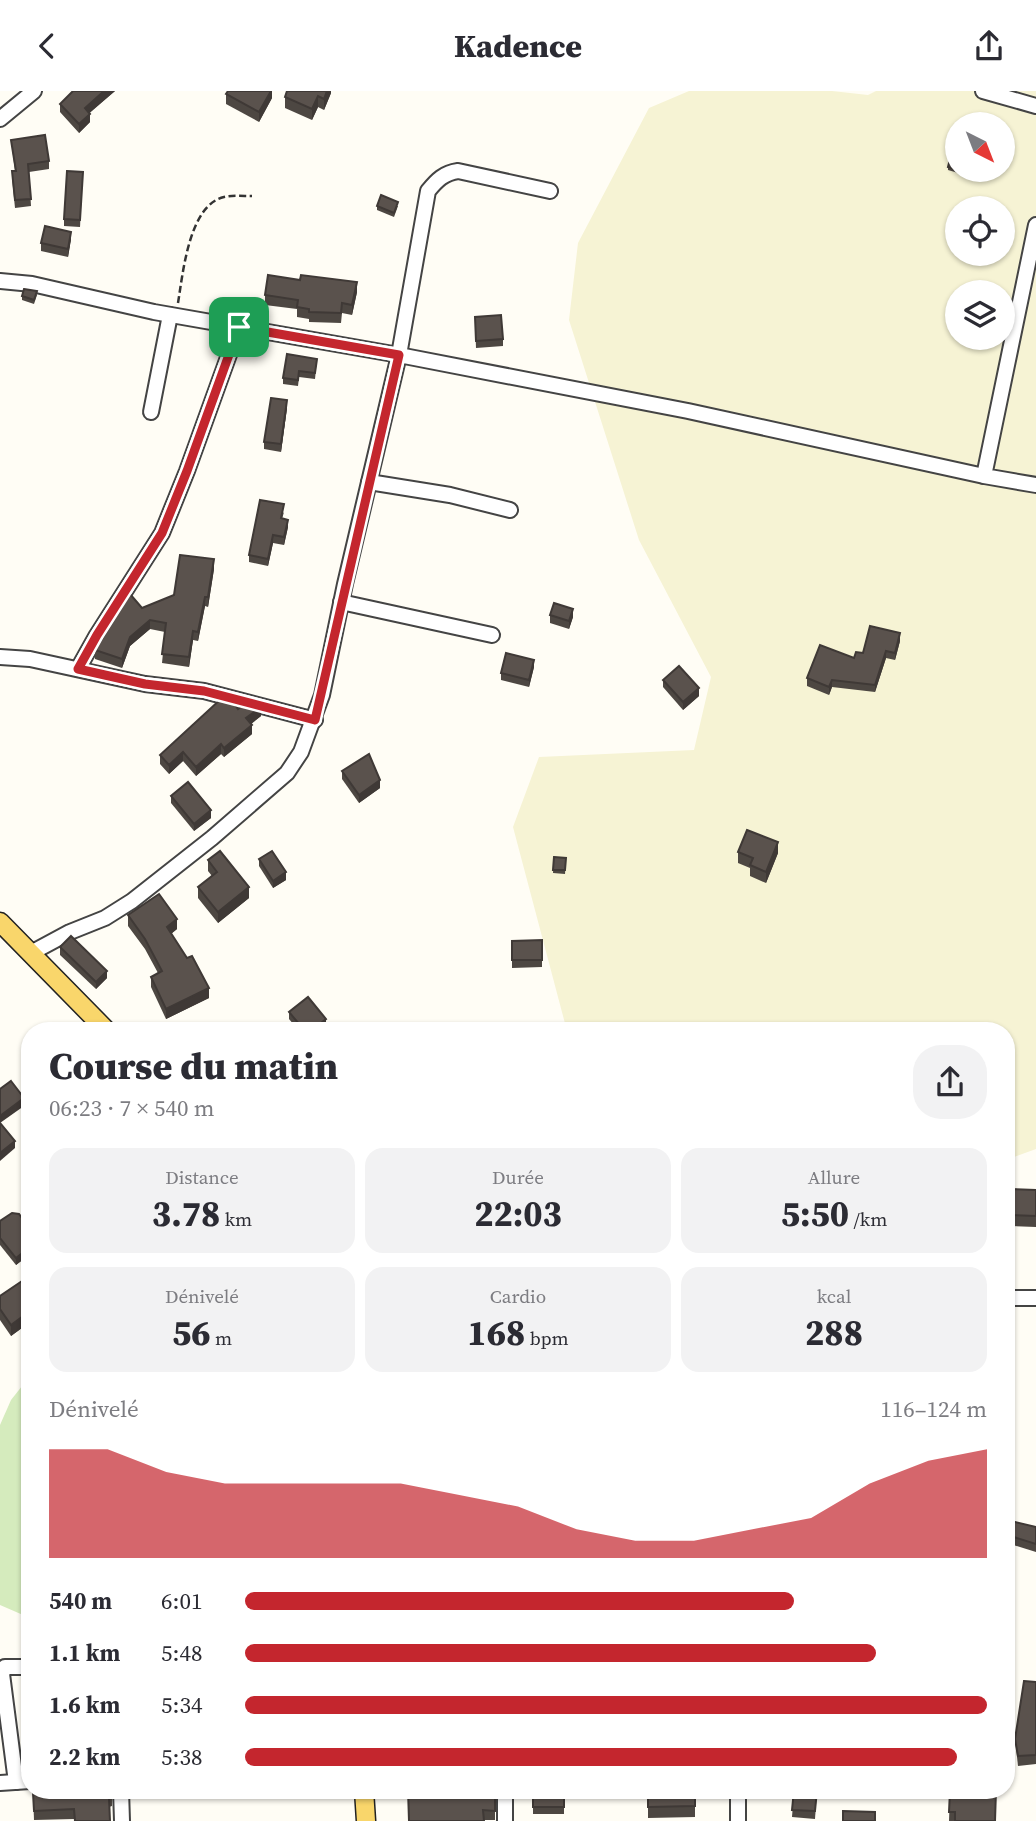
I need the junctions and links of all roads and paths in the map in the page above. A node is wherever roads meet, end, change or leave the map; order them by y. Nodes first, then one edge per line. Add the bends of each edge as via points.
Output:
1 (34, 91) edge
2 (983, 91) edge
3 (1036, 106) edge
4 (0, 119) edge
5 (550, 191) dead end
6 (252, 196) dead end
7 (1036, 225) edge
8 (0, 281) edge
9 (173, 316) junction
10 (239, 327) junction
11 (399, 355) junction
12 (151, 412) dead end
13 (984, 476) junction
14 (369, 482) junction
15 (1036, 485) edge
16 (510, 510) dead end
17 (341, 603) junction
18 (492, 635) dead end
19 (0, 657) edge
20 (78, 669) junction
21 (315, 720) junction
22 (0, 922) edge
23 (31, 953) junction
24 (98, 1022) edge
25 (1015, 1298) edge
26 (1036, 1298) edge
27 (21, 1667) edge
28 (21, 1772) edge
29 (21, 1782) edge
30 (0, 1783) edge
31 (121, 1799) edge
32 (365, 1799) edge
33 (505, 1799) edge
34 (738, 1799) edge
35 (122, 1821) edge
36 (366, 1821) edge
37 (505, 1821) edge
38 (738, 1821) edge

1 - 4 street
2 - 3 street
5 - 11 street via 458,171 436,181 428,191
6 - 9 path via 224,197 206,206 196,222
7 - 13 street
8 - 9 street
9 - 10 street
9 - 12 street
10 - 11 street
10 - 20 street via 162,533
11 - 13 street via 688,411
11 - 14 street
13 - 15 street
14 - 16 street
14 - 17 street
17 - 18 street
17 - 21 street
19 - 20 street
20 - 21 street via 204,691
21 - 23 street via 287,773 212,838 119,910
22 - 23 main road
23 - 24 main road
25 - 26 street
27 - 28 street via 5,1667 2,1674
29 - 30 street
31 - 35 street
32 - 36 main road
33 - 37 street
34 - 38 street

